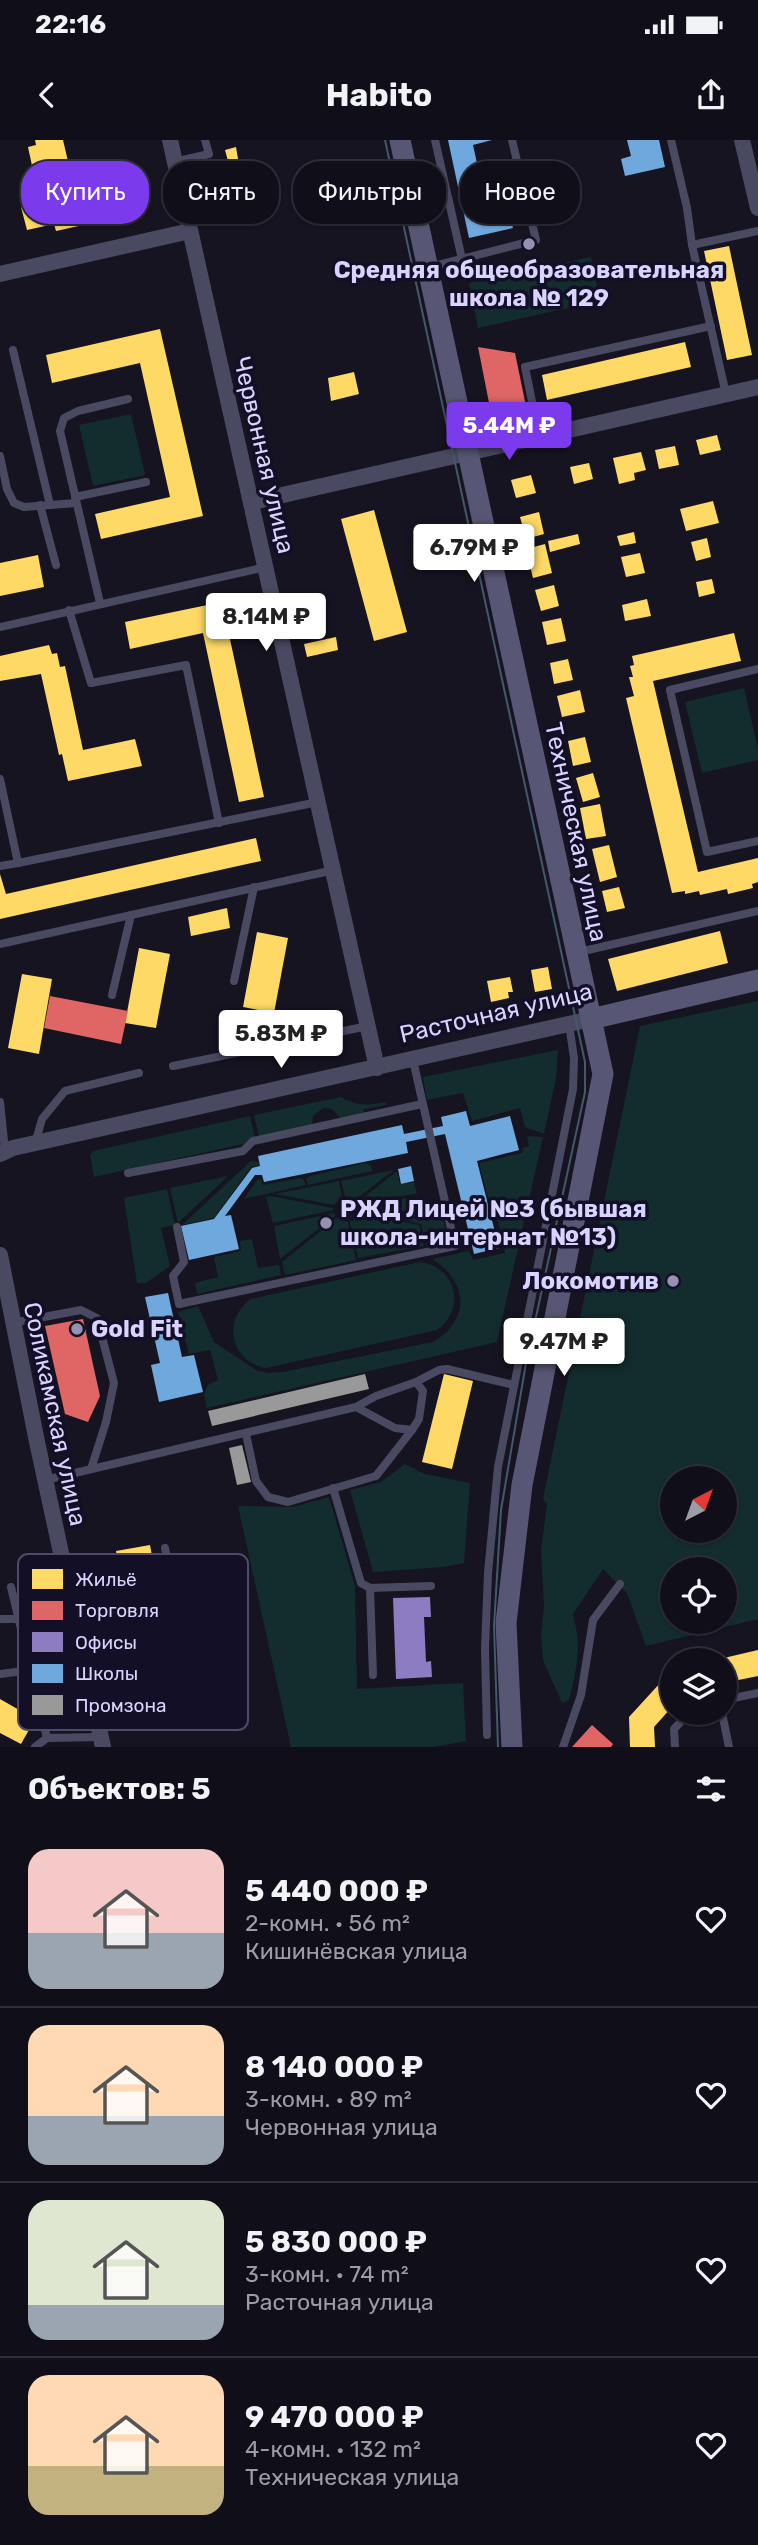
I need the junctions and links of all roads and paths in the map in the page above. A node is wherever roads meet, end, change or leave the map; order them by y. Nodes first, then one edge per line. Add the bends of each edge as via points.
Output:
1 (170, 140) edge
2 (205, 140) edge
3 (400, 140) edge
4 (435, 140) edge
5 (512, 140) edge
6 (671, 140) edge
7 (742, 140) edge
8 (174, 161) edge
9 (178, 161) edge
10 (758, 208) edge
11 (188, 224) edge
12 (190, 231) junction
13 (758, 231) edge
14 (692, 245) junction
15 (462, 259) junction
16 (427, 268) junction
17 (0, 274) edge
18 (710, 326) junction
19 (13, 350) dead end
20 (758, 387) edge
21 (726, 394) junction
22 (128, 399) dead end
23 (539, 436) junction
24 (467, 453) junction
25 (0, 456) edge
26 (146, 482) dead end
27 (76, 500) junction
28 (252, 502) junction
29 (40, 505) junction
30 (50, 505) junction
31 (56, 565) dead end
32 (266, 568) junction
33 (100, 603) junction
34 (69, 610) junction
35 (0, 627) edge
36 (758, 669) edge
37 (0, 779) edge
38 (318, 802) junction
39 (219, 823) junction
40 (758, 841) edge
41 (19, 863) junction
42 (0, 866) edge
43 (334, 870) junction
44 (254, 887) junction
45 (758, 911) edge
46 (131, 915) junction
47 (0, 944) edge
48 (576, 953) junction
49 (758, 980) edge
50 (234, 981) dead end
51 (112, 995) dead end
52 (592, 1019) junction
53 (569, 1024) junction
54 (368, 1026) junction
55 (413, 1060) junction
56 (173, 1066) dead end
57 (377, 1068) junction
58 (139, 1073) dead end
59 (0, 1102) edge
60 (422, 1104) junction
61 (35, 1144) junction
62 (3, 1152) edge
63 (128, 1173) dead end
64 (177, 1227) dead end
65 (0, 1255) edge
66 (12, 1323) junction
67 (416, 1382) junction
68 (514, 1385) junction
69 (356, 1408) junction
70 (412, 1430) junction
71 (246, 1434) junction
72 (91, 1469) junction
73 (45, 1480) junction
74 (333, 1488) junction
75 (165, 1548) dead end
76 (61, 1554) edge
77 (166, 1554) edge
78 (620, 1584) dead end
79 (431, 1586) dead end
80 (11, 1587) dead end
81 (370, 1588) junction
82 (18, 1615) edge
83 (0, 1619) edge
84 (18, 1619) edge
85 (18, 1672) edge
86 (0, 1674) edge
87 (373, 1675) dead end
88 (758, 1693) edge
89 (737, 1697) edge
90 (678, 1725) edge
91 (724, 1725) edge
92 (45, 1730) edge
93 (487, 1735) dead end
94 (47, 1738) junction
95 (102, 1742) edge
96 (35, 1747) edge
97 (512, 1747) edge
98 (563, 1747) edge
99 (675, 1747) edge
100 (729, 1747) edge

1 - 8 street, Червонная улица
2 - 9 lane via 209,154
3 - 16 main road, Техническая улица
4 - 15 lane
5 - 15 lane via 536,240
6 - 14 lane
7 - 10 street
11 - 12 street, Червонная улица
12 - 17 street
12 - 28 street, Червонная улица
13 - 14 lane
14 - 18 lane
15 - 16 lane
16 - 24 main road, Техническая улица
18 - 21 lane
18 - 23 lane via 525,367
19 - 30 lane
20 - 21 street
21 - 23 street
22 - 27 lane via 64,418 60,431
23 - 24 street
24 - 28 street
24 - 48 main road, Техническая улица
25 - 29 lane via 14,503
26 - 27 lane
27 - 30 lane
27 - 33 lane
28 - 32 street, Червонная улица
29 - 30 lane
29 - 31 lane
32 - 33 lane
32 - 38 street, Червонная улица
33 - 34 lane
34 - 35 lane
34 - 39 lane via 90,683 186,665
36 - 40 lane via 670,690 707,852
37 - 41 lane
38 - 39 lane
38 - 43 street, Червонная улица
39 - 41 lane
41 - 42 lane
43 - 44 lane
43 - 54 street, Червонная улица
44 - 46 lane
44 - 50 lane
45 - 48 lane
46 - 47 lane
46 - 51 lane
48 - 52 main road, Техническая улица
49 - 52 main road, Расточная улица
52 - 53 street, Расточная улица
52 - 97 main road, Техническая улица via 603,1074 522,1485 506,1623
53 - 55 street, Расточная улица
53 - 68 lane via 575,1058 573,1089
54 - 56 lane
54 - 57 street, Червонная улица
55 - 57 street, Расточная улица
55 - 60 lane
57 - 61 street, Расточная улица
58 - 61 lane via 65,1091 42,1119
59 - 62 lane
60 - 63 lane via 253,1141 243,1151
60 - 64 lane via 455,1246 179,1304 173,1276 184,1262
61 - 62 street, Расточная улица
65 - 66 street, Соликамская улица
66 - 72 lane via 81,1310 97,1318 114,1382
66 - 73 street, Соликамская улица
67 - 68 lane via 447,1368
67 - 69 lane
67 - 70 lane via 423,1391 419,1419
68 - 93 lane via 498,1467 488,1573
69 - 70 lane via 395,1428
69 - 71 lane
70 - 74 lane via 376,1475
71 - 72 lane
71 - 74 lane via 256,1481 268,1497 288,1502
72 - 73 lane
73 - 76 street, Соликамская улица
74 - 81 lane via 361,1583
75 - 77 lane
78 - 98 lane via 593,1620 581,1695
79 - 81 lane
80 - 82 lane
81 - 87 lane
83 - 84 lane
85 - 86 lane
88 - 89 lane
90 - 99 lane
91 - 100 lane
92 - 94 lane
94 - 95 lane
94 - 96 lane

